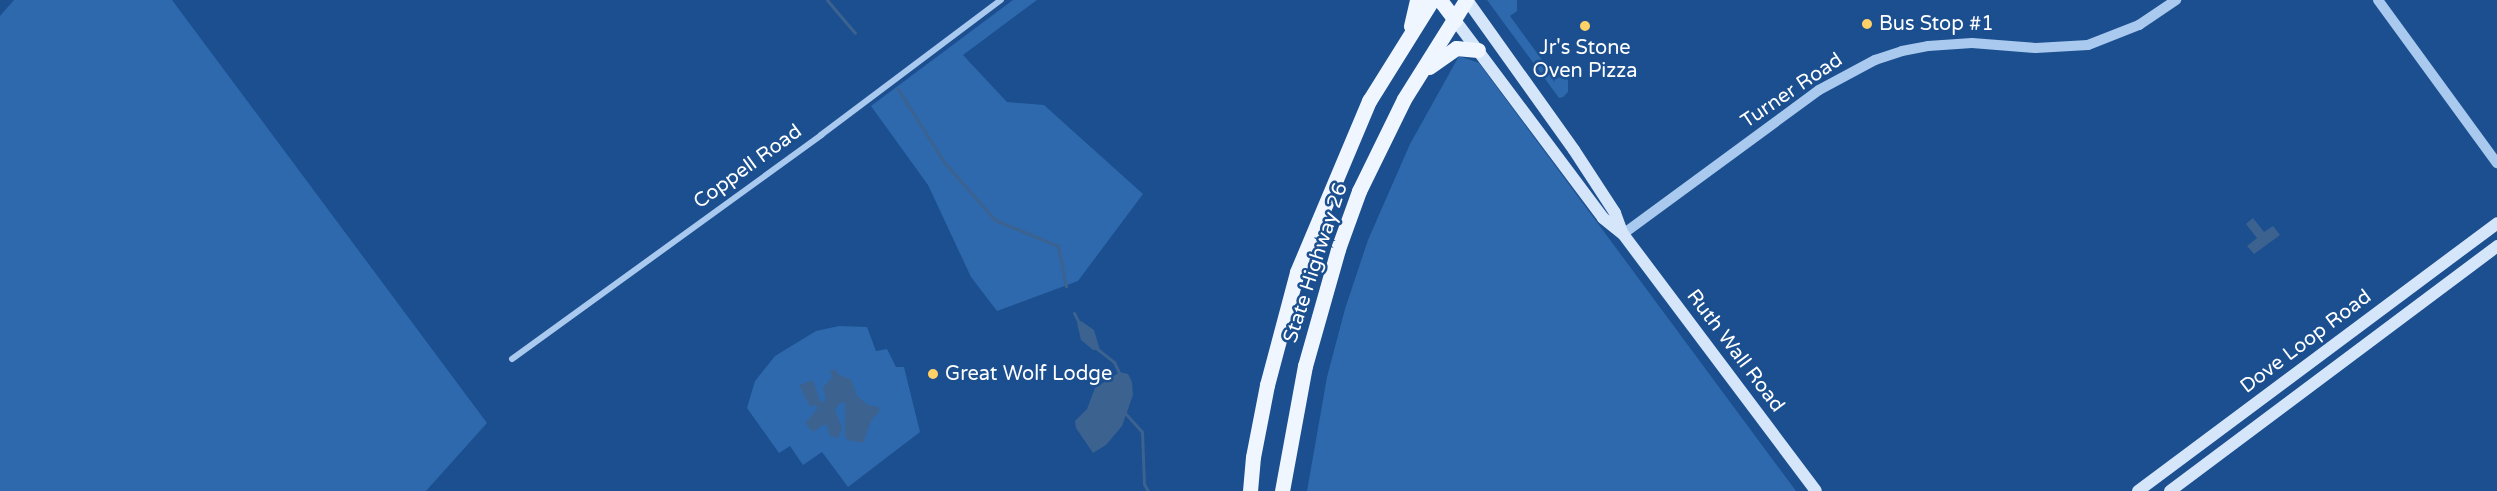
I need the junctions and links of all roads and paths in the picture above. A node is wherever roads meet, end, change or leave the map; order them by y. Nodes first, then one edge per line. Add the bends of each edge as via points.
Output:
1 (1001, 0) edge
2 (1417, 0) edge
3 (1432, 0) edge
4 (1440, 0) edge
5 (1467, 0) edge
6 (2176, 0) edge
7 (2378, 0) edge
8 (1455, 20) junction
9 (1402, 44) junction
10 (1478, 50) junction
11 (1418, 77) junction
12 (2497, 163) edge
13 (2497, 223) edge
14 (1623, 234) junction
15 (2497, 246) edge
16 (2341, 340) junction
17 (2351, 354) junction
18 (513, 359) dead end
19 (1250, 491) edge
20 (1282, 491) edge
21 (1816, 491) edge
22 (2138, 491) edge
23 (2170, 491) edge

1 - 18 street, Coppell Road
2 - 9 main road
3 - 9 main road, State Highway 26
4 - 8 main road
5 - 8 main road, State Highway 26
5 - 14 main road, Ruth Wall Road via 1575,150 1615,213
6 - 14 street, Turner Road via 2139,25 2088,45 1928,46 1875,60 1819,90
7 - 12 street
8 - 10 main road, Ruth Wall Road
8 - 11 main road, State Highway 26
9 - 19 main road, State Highway 26 via 1369,101 1297,272 1267,385
10 - 11 main road via 1456,48
10 - 14 main road, Ruth Wall Road via 1603,218
11 - 20 main road, State Highway 26 via 1388,129 1338,249 1305,366
13 - 16 main road, Dove Loop Road
14 - 21 main road, Ruth Wall Road
15 - 17 main road, Dove Loop Road
16 - 17 main road
16 - 22 main road, Dove Loop Road
17 - 23 main road, Dove Loop Road

